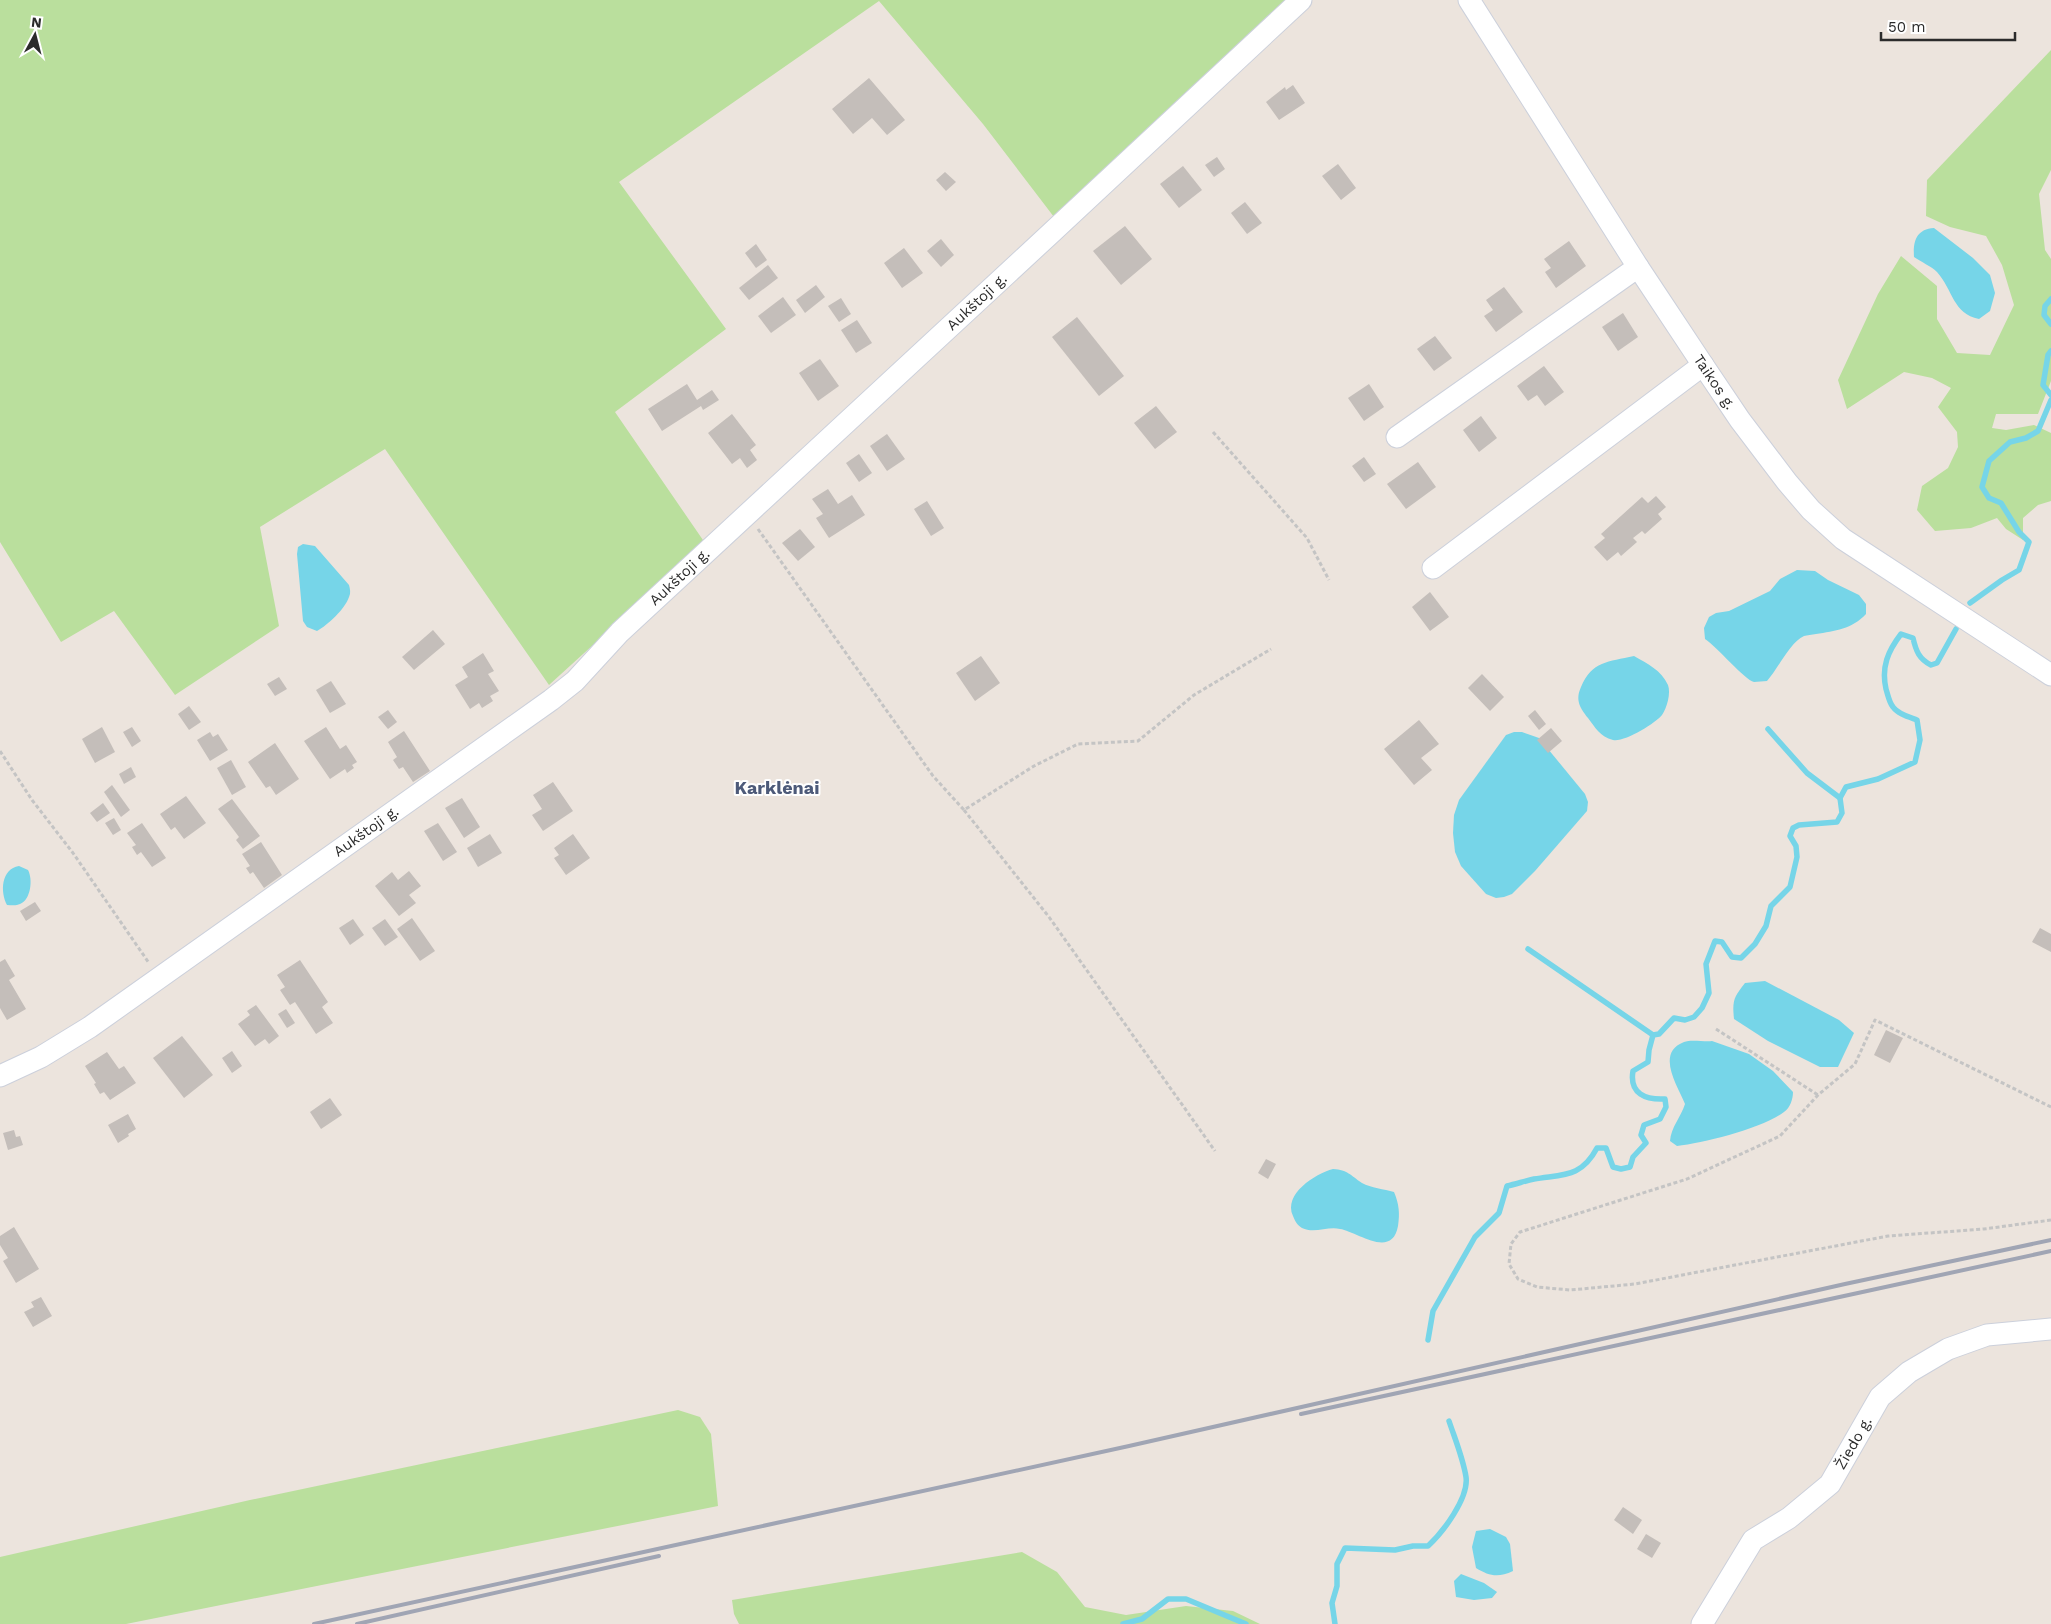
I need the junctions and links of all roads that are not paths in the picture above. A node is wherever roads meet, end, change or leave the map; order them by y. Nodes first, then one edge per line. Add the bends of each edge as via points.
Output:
1 (1300, 0) edge
2 (1469, 0) edge
3 (1638, 267) junction
4 (1703, 365) junction
5 (1397, 437) dead end
6 (1433, 568) dead end
7 (2051, 676) edge
8 (0, 1076) edge
9 (2051, 1329) edge
10 (1702, 1624) edge

1 - 8 street, Aukštoji g. via 620,632 557,696 90,1027
2 - 3 street, Taikos g.
3 - 4 street, Taikos g.
3 - 5 street
4 - 6 street
4 - 7 street, Taikos g. via 1787,482 1811,510 1843,539
9 - 10 street, Žiedo g. via 1987,1335 1948,1349 1909,1372 1880,1397 1830,1484 1789,1518 1753,1540

